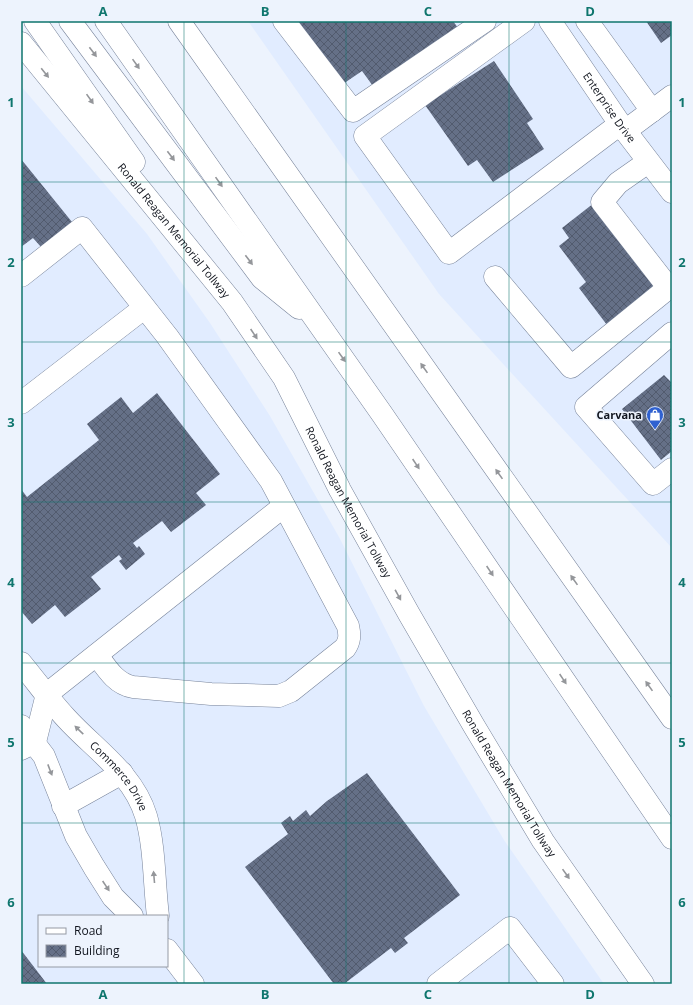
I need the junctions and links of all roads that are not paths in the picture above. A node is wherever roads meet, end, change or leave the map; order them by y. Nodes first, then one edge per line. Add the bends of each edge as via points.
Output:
1 (35, 21) edge
2 (70, 21) edge
3 (106, 21) edge
4 (179, 21) edge
5 (284, 21) edge
6 (485, 21) edge
7 (524, 21) edge
8 (550, 21) edge
9 (587, 21) edge
10 (21, 43) edge
11 (672, 96) edge
12 (652, 111) junction
13 (623, 127) junction
14 (648, 162) junction
15 (672, 192) edge
16 (21, 276) edge
17 (495, 277) dead end
18 (670, 286) edge
19 (232, 302) junction
20 (144, 308) junction
21 (320, 325) junction
22 (672, 333) edge
23 (21, 403) edge
24 (672, 469) edge
25 (284, 506) junction
26 (97, 655) junction
27 (21, 664) edge
28 (47, 694) junction
29 (672, 718) edge
30 (21, 726) edge
31 (28, 746) edge
32 (122, 773) junction
33 (63, 806) junction
34 (672, 838) edge
35 (131, 915) edge
36 (158, 915) edge
37 (168, 951) edge
38 (193, 984) edge
39 (438, 984) edge
40 (553, 984) edge
41 (643, 984) edge

1 -> 19 main road
2 -> 21 main road via 262,278
3 -> 21 main road
29 -> 4 main road
5 - 6 main road via 353,111
7 - 13 main road via 365,136 449,253
8 - 13 main road, Enterprise Drive
9 - 12 main road
10 -> 19 main road, Ronald Reagan Memorial Tollway
11 - 12 main road
12 - 13 main road
13 - 14 main road, Enterprise Drive
14 - 15 main road, Enterprise Drive
14 - 18 main road via 618,183 602,202
16 - 20 main road via 82,228
17 - 18 main road via 571,367
19 -> 41 main road, Ronald Reagan Memorial Tollway via 284,378 340,490 409,614 534,827
20 - 23 main road
20 - 25 main road via 271,481
21 -> 34 main road
22 - 24 main road via 586,406 653,484
25 - 26 main road
25 - 26 main road via 348,626 349,642 291,691 272,697 129,687 116,679
26 - 28 main road
27 - 28 main road, Commerce Drive
28 - 31 main road
32 -> 28 main road, Commerce Drive via 66,718
30 - 31 main road
31 -> 33 main road via 44,756
32 - 33 main road
36 -> 32 main road, Commerce Drive via 146,816
33 -> 35 main road via 76,836 94,867 113,897
37 - 38 main road
39 - 40 main road via 510,928

